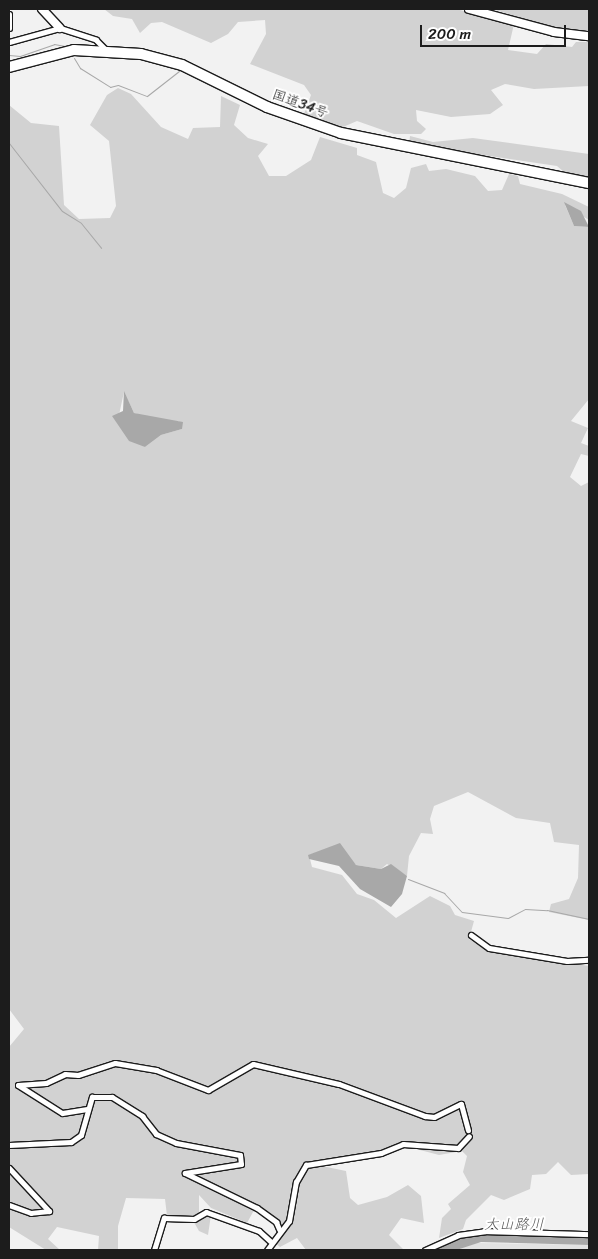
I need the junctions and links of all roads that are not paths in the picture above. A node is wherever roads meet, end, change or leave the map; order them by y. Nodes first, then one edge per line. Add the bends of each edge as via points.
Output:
1 (42, 9) edge
2 (469, 9) edge
3 (9, 14) edge
4 (9, 28) edge
5 (60, 28) junction
6 (589, 36) edge
7 (9, 42) edge
8 (105, 49) junction
9 (9, 67) edge
10 (589, 183) edge
11 (471, 935) dead end
12 (589, 960) edge
13 (86, 1109) junction
14 (468, 1130) dead end
15 (468, 1136) dead end
16 (9, 1145) edge
17 (9, 1168) edge
18 (9, 1205) edge
19 (278, 1229) junction
20 (589, 1234) edge
21 (270, 1241) junction
22 (154, 1250) edge
23 (267, 1250) edge
24 (425, 1250) edge

1 - 5 street
2 - 6 street via 554,32
3 - 4 street
5 - 7 street
5 - 8 street via 96,40
8 - 9 highway, 国道34号 via 62,52
8 - 10 highway, 国道34号 via 182,65 267,107 341,133
11 - 12 street via 489,948 567,961
13 - 14 street via 62,1113 18,1086 46,1083 65,1074 78,1075 115,1063 156,1070 208,1090 253,1064 339,1084 425,1116 434,1117 461,1104
13 - 16 street via 81,1135 71,1142
13 - 19 street via 95,1095 112,1097 142,1116 156,1134 176,1143 240,1155 241,1164 186,1173 256,1208 276,1222
15 - 19 street via 458,1148 403,1144 369,1155 313,1161 300,1172 289,1221
17 - 18 street via 49,1211 31,1213
19 - 21 street
20 - 24 street via 485,1231 458,1235
21 - 22 street via 259,1231 206,1212 194,1219 164,1218
21 - 23 street

